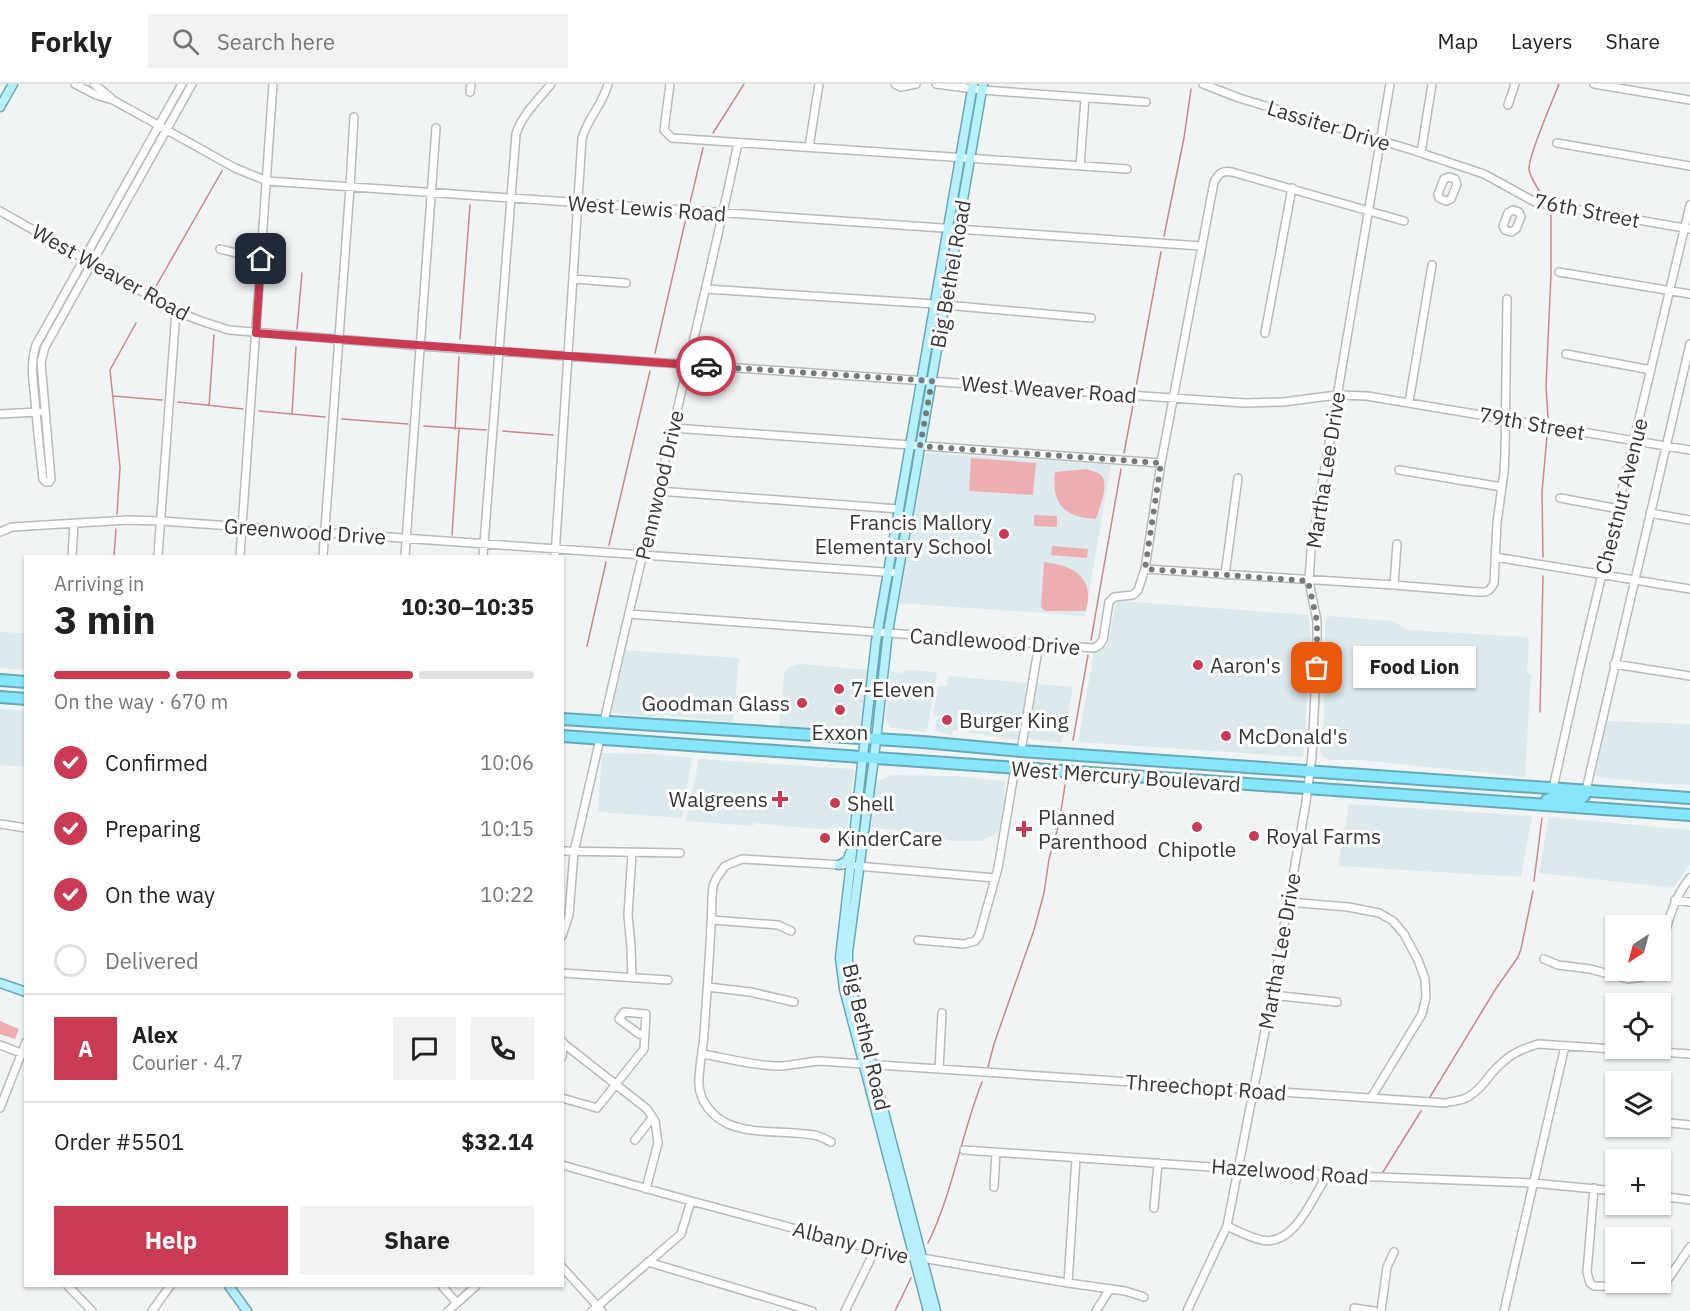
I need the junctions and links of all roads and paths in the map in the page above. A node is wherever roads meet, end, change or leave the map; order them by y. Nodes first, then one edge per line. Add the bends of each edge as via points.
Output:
1 (13, 84) edge
2 (75, 84) edge
3 (94, 84) edge
4 (182, 84) edge
5 (192, 84) edge
6 (273, 84) edge
7 (551, 84) edge
8 (608, 84) edge
9 (670, 84) edge
10 (819, 84) edge
11 (894, 84) edge
12 (916, 84) edge
13 (936, 84) edge
14 (1203, 84) edge
15 (1390, 84) edge
16 (1432, 84) edge
17 (1515, 84) edge
18 (1594, 84) edge
19 (973, 86) edge
20 (982, 87) edge
21 (1085, 98) junction
22 (113, 100) junction
23 (1690, 100) edge
24 (1146, 102) dead end
25 (1508, 105) dead end
26 (0, 107) edge
27 (354, 117) dead end
28 (159, 126) junction
29 (436, 128) dead end
30 (167, 130) junction
31 (1381, 140) junction
32 (738, 143) junction
33 (1557, 143) dead end
34 (809, 147) junction
35 (1421, 153) junction
36 (961, 159) junction
37 (970, 159) junction
38 (1456, 165) junction
39 (1080, 166) junction
40 (1690, 166) edge
41 (1127, 169) dead end
42 (1452, 178) dead end
43 (267, 181) junction
44 (350, 187) junction
45 (1292, 188) junction
46 (432, 192) junction
47 (1523, 197) junction
48 (511, 198) junction
49 (579, 202) junction
50 (1690, 205) edge
51 (1368, 210) junction
52 (0, 211) edge
53 (1516, 211) dead end
54 (723, 214) junction
55 (1404, 221) dead end
56 (953, 228) junction
57 (1687, 228) edge
58 (1201, 246) junction
59 (220, 249) dead end
60 (85, 258) junction
61 (261, 259) junction
62 (92, 263) junction
63 (1432, 265) dead end
64 (1559, 272) dead end
65 (574, 279) junction
66 (626, 283) dead end
67 (706, 289) junction
68 (1670, 290) junction
69 (1690, 294) edge
70 (1507, 299) dead end
71 (935, 304) junction
72 (945, 305) junction
73 (176, 310) junction
74 (1091, 318) dead end
75 (256, 333) junction
76 (1266, 333) dead end
77 (339, 339) junction
78 (1690, 344) edge
79 (420, 346) junction
80 (500, 350) junction
81 (1566, 354) dead end
82 (567, 355) junction
83 (687, 364) junction
84 (1651, 370) junction
85 (1687, 374) edge
86 (922, 380) junction
87 (932, 381) junction
88 (1337, 395) junction
89 (1373, 396) joint
90 (1173, 398) junction
91 (1408, 402) junction
92 (36, 412) junction
93 (45, 412) junction
94 (0, 414) edge
95 (1506, 418) junction
96 (673, 428) junction
97 (1635, 440) junction
98 (910, 444) junction
99 (920, 446) junction
100 (1666, 446) junction
101 (1690, 450) edge
102 (1161, 463) junction
103 (1399, 470) dead end
104 (1238, 478) dead end
105 (1502, 488) junction
106 (658, 491) junction
107 (1560, 498) dead end
108 (899, 509) junction
109 (1619, 509) junction
110 (1650, 513) junction
111 (1690, 520) edge
112 (161, 521) junction
113 (74, 524) junction
114 (241, 527) junction
115 (0, 532) edge
116 (325, 533) junction
117 (407, 539) junction
118 (484, 544) junction
119 (1397, 544) dead end
120 (555, 553) edge
121 (72, 555) edge
122 (158, 555) edge
123 (240, 555) edge
124 (323, 555) edge
125 (405, 555) edge
126 (483, 555) edge
127 (642, 555) junction
128 (1495, 557) junction
129 (1145, 569) junction
130 (888, 573) junction
131 (898, 573) junction
132 (1602, 574) junction
133 (1226, 575) junction
134 (1636, 580) junction
135 (1308, 581) junction
136 (1394, 585) junction
137 (1690, 589) edge
138 (629, 614) junction
139 (883, 632) junction
140 (1039, 644) junction
141 (1614, 664) junction
142 (1690, 676) edge
143 (0, 680) edge
144 (24, 682) edge
145 (0, 697) edge
146 (24, 699) edge
147 (564, 719) edge
148 (604, 722) junction
149 (564, 736) edge
150 (600, 738) junction
151 (870, 739) junction
152 (1021, 751) junction
153 (868, 757) junction
154 (1015, 768) junction
155 (1310, 771) junction
156 (1554, 788) junction
157 (1307, 789) junction
158 (1586, 790) junction
159 (1642, 794) junction
160 (1690, 798) edge
161 (1536, 804) junction
162 (1591, 808) junction
163 (1690, 815) edge
164 (0, 824) edge
165 (24, 828) edge
166 (853, 847) junction
167 (564, 851) edge
168 (574, 852) junction
169 (632, 853) junction
170 (680, 854) dead end
171 (839, 865) junction
172 (855, 866) junction
173 (995, 878) junction
174 (1690, 878) edge
175 (1675, 900) junction
176 (1288, 902) junction
177 (1690, 902) edge
178 (1671, 915) edge
179 (712, 920) junction
180 (564, 930) edge
181 (791, 931) dead end
182 (918, 940) dead end
183 (1544, 959) dead end
184 (564, 973) edge
185 (1605, 973) edge
186 (632, 978) junction
187 (668, 980) dead end
188 (0, 983) edge
189 (708, 987) junction
190 (24, 991) edge
191 (1272, 995) junction
192 (794, 1002) dead end
193 (1337, 1002) dead end
194 (942, 1013) dead end
195 (645, 1035) dead end
196 (564, 1043) edge
197 (0, 1045) edge
198 (24, 1046) edge
199 (1565, 1046) junction
200 (21, 1053) junction
201 (703, 1054) junction
202 (1690, 1054) edge
203 (867, 1064) junction
204 (939, 1069) junction
205 (616, 1084) junction
206 (1253, 1091) junction
207 (1371, 1098) junction
208 (564, 1099) edge
209 (0, 1108) edge
210 (652, 1118) junction
211 (1671, 1123) edge
212 (1690, 1125) edge
213 (635, 1140) dead end
214 (831, 1142) dead end
215 (964, 1150) dead end
216 (996, 1152) junction
217 (1076, 1158) junction
218 (1158, 1163) junction
219 (564, 1166) edge
220 (1239, 1168) junction
221 (1326, 1175) junction
222 (1533, 1183) junction
223 (994, 1187) dead end
224 (1594, 1188) junction
225 (646, 1189) junction
226 (1605, 1190) edge
227 (1671, 1197) edge
228 (1690, 1200) edge
229 (691, 1201) junction
230 (1154, 1208) dead end
231 (1227, 1226) junction
232 (1690, 1246) edge
233 (875, 1250) junction
234 (1394, 1252) dead end
235 (918, 1258) junction
236 (648, 1262) junction
237 (564, 1269) edge
238 (1068, 1283) junction
239 (69, 1287) edge
240 (169, 1287) edge
241 (230, 1287) edge
242 (443, 1287) edge
243 (475, 1287) edge
244 (1110, 1289) junction
245 (1144, 1297) dead end
246 (457, 1303) junction
247 (1354, 1308) dead end
248 (597, 1309) edge
249 (92, 1311) edge
250 (152, 1311) edge
251 (247, 1311) edge
252 (448, 1311) edge
253 (812, 1311) edge
254 (845, 1311) edge
255 (928, 1311) edge
256 (936, 1311) edge
257 (1096, 1311) edge
258 (1187, 1311) edge
259 (1374, 1311) edge
260 (1381, 1311) edge
261 (1504, 1311) edge

1 - 26 main road
2 - 22 street, West Lewis Road
3 - 22 street, West Lewis Road
4 - 28 street
5 - 30 street
6 - 43 street
7 - 48 street via 519,125
8 - 49 street via 582,138
9 - 32 street via 664,124 667,135 679,140
10 - 34 street
11 - 12 street
13 - 19 street
14 - 31 street, Lassiter Drive
15 - 31 street, Martha Lee Drive
16 - 35 street
17 - 25 street
18 - 23 street
19 - 20 street
19 - 36 main road, Big Bethel Road
20 - 21 street
20 - 37 main road, Big Bethel Road
21 - 24 street
21 - 39 street
22 - 28 street, West Lewis Road
27 - 44 street
28 - 30 street, West Lewis Road
28 - 60 street
29 - 46 street
30 - 43 street, West Lewis Road
30 - 62 street
31 - 35 street, Lassiter Drive
31 - 51 street, Martha Lee Drive
32 - 34 street
32 - 54 street, Pennwood Drive
33 - 40 street
34 - 36 street
35 - 38 street, 76th Street
36 - 37 street
36 - 56 main road, Big Bethel Road
37 - 39 street
37 - 56 main road, Big Bethel Road
38 - 42 street
38 - 47 street, 76th Street via 1491,178
39 - 41 street
43 - 44 street, West Lewis Road
43 - 61 street
44 - 46 street, West Lewis Road
44 - 77 street
45 - 51 street
45 - 58 street via 1232,171 1221,172 1214,182
45 - 76 street
46 - 48 street, West Lewis Road
46 - 79 street
47 - 53 street
47 - 57 street, 76th Street via 1541,204
48 - 49 street, West Lewis Road
48 - 80 street
49 - 54 street, West Lewis Road
49 - 65 street
50 - 57 street, Chestnut Avenue
51 - 55 street
51 - 88 street, Martha Lee Drive
52 - 60 street, West Weaver Road
54 - 56 street, West Lewis Road
54 - 67 street, Pennwood Drive
56 - 58 street, West Lewis Road
56 - 71 main road, Big Bethel Road
56 - 72 main road, Big Bethel Road
57 - 68 street, Chestnut Avenue
58 - 90 street
59 - 61 street
60 - 62 street, West Weaver Road
60 - 92 street via 33,353
61 - 75 street
62 - 73 street, West Weaver Road
62 - 93 street via 42,355
63 - 91 street
64 - 68 street
65 - 66 street
65 - 82 street
67 - 71 street
67 - 83 street, Pennwood Drive
68 - 69 street
68 - 84 street, Chestnut Avenue
70 - 95 street
71 - 86 main road, Big Bethel Road
72 - 74 street
72 - 87 main road, Big Bethel Road
73 - 75 street, West Weaver Road via 229,330
73 - 112 street
75 - 77 street, West Weaver Road
75 - 114 street
77 - 79 street, West Weaver Road
77 - 116 street
78 - 85 street, Chestnut Avenue
79 - 80 street, West Weaver Road
79 - 117 street
80 - 82 street, West Weaver Road
80 - 118 street
81 - 84 street
82 - 83 street, West Weaver Road
82 - 120 street
83 - 86 street, West Weaver Road
83 - 96 street, Pennwood Drive
84 - 97 street, Chestnut Avenue
85 - 100 street, Chestnut Avenue
86 - 87 street, West Weaver Road
86 - 98 main road, Big Bethel Road
87 - 90 street, West Weaver Road
87 - 99 main road, Big Bethel Road
88 - 89 street, West Weaver Road
88 - 90 street, West Weaver Road via 1269,403
88 - 135 street, Martha Lee Drive
89 - 91 street, 79th Street
90 - 102 street
91 - 95 street, 79th Street
92 - 93 street
92 - 93 street via 43,479 47,483 51,479
92 - 94 street
95 - 97 street, 79th Street
95 - 105 street
96 - 98 street
96 - 106 street, Pennwood Drive
97 - 100 street, 79th Street
97 - 109 street, Chestnut Avenue
98 - 99 street
98 - 108 main road, Big Bethel Road
99 - 102 street
99 - 131 main road, Big Bethel Road
100 - 101 street, 79th Street
100 - 110 street, Chestnut Avenue
102 - 129 street
103 - 105 street
104 - 133 street
105 - 128 street
106 - 108 street
106 - 127 street, Pennwood Drive
107 - 109 street
108 - 130 main road, Big Bethel Road
109 - 132 street, Chestnut Avenue
110 - 111 street
110 - 134 street, Chestnut Avenue
112 - 113 street, Greenwood Drive
112 - 114 street, Greenwood Drive
112 - 122 street
113 - 115 street, Greenwood Drive via 12,527
113 - 121 street
114 - 116 street, Greenwood Drive
114 - 123 street
116 - 117 street, Greenwood Drive
116 - 124 street
117 - 118 street, Greenwood Drive
117 - 125 street
118 - 120 street, Greenwood Drive
118 - 126 street
119 - 136 street
120 - 127 street, Greenwood Drive
127 - 130 street, Greenwood Drive
127 - 138 street, Pennwood Drive
128 - 132 street
128 - 136 street via 1494,583 1485,593
129 - 133 street
129 - 140 street, Candlewood Drive via 1133,595 1114,597 1109,602 1099,645 1094,648
130 - 131 street, Greenwood Drive
130 - 139 main road, Big Bethel Road
131 - 139 main road, Big Bethel Road
132 - 134 street
132 - 156 street, Chestnut Avenue
133 - 135 street
134 - 137 street
134 - 141 street, Chestnut Avenue
135 - 136 street
135 - 155 street, Martha Lee Drive via 1317,621
138 - 139 street, Candlewood Drive
138 - 148 street, Pennwood Drive
139 - 140 street, Candlewood Drive
139 - 151 main road, Big Bethel Road
140 - 152 street
141 - 142 street
141 - 158 street, Chestnut Avenue
143 - 144 highway
145 - 146 highway
147 - 148 highway, West Mercury Boulevard
148 - 151 highway, West Mercury Boulevard
149 - 150 highway, West Mercury Boulevard
150 - 153 highway, West Mercury Boulevard
150 - 168 street
151 - 152 highway, West Mercury Boulevard
151 - 153 main road, Big Bethel Road
152 - 155 highway, West Mercury Boulevard
153 - 154 highway, West Mercury Boulevard
153 - 166 main road, Big Bethel Road
153 - 172 main road, Big Bethel Road
154 - 157 highway, West Mercury Boulevard
154 - 173 street
155 - 156 highway, West Mercury Boulevard
155 - 157 street, Martha Lee Drive
156 - 158 highway, West Mercury Boulevard
157 - 161 highway, West Mercury Boulevard
157 - 176 street, Martha Lee Drive
158 - 159 highway, West Mercury Boulevard
158 - 161 highway via 1580,799 1552,798
159 - 160 highway, West Mercury Boulevard
159 - 162 highway via 1618,800 1594,799
161 - 162 highway, West Mercury Boulevard
162 - 163 highway, West Mercury Boulevard
164 - 165 street
166 - 171 main road via 847,861
166 - 172 main road, Big Bethel Road
167 - 168 street
168 - 169 street
168 - 180 street via 569,915
169 - 170 street
169 - 186 street via 628,915
171 - 172 street
171 - 179 street via 754,859 733,862 725,866 713,886
172 - 173 street
172 - 203 main road, Big Bethel Road via 840,965
173 - 182 street via 975,941 964,944
174 - 175 street
175 - 177 street
175 - 178 street
176 - 191 street, Martha Lee Drive
176 - 207 street via 1379,913 1404,934 1418,960 1425,978 1422,1014
179 - 181 street via 778,926
179 - 189 street
183 - 185 street
184 - 186 street
186 - 187 street
188 - 190 main road
189 - 192 street
189 - 201 street
191 - 193 street
191 - 206 street, Martha Lee Drive
194 - 204 street
195 - 205 street via 644,1048
196 - 205 street
197 - 200 street
198 - 200 street
199 - 202 street, Threechopt Road
199 - 207 street, Threechopt Road via 1538,1044 1520,1050 1465,1099 1445,1103
199 - 222 street
200 - 209 street
201 - 203 street, Threechopt Road via 783,1066 819,1061
201 - 214 street via 700,1093 717,1118 736,1127 815,1135
203 - 204 street, Threechopt Road
203 - 235 main road, Big Bethel Road
204 - 206 street, Threechopt Road
205 - 208 street via 597,1108
205 - 210 street via 647,1109
206 - 207 street, Threechopt Road
206 - 220 street, Martha Lee Drive
210 - 213 street
210 - 225 street via 658,1143
211 - 212 street
215 - 216 street, Hazelwood Road
216 - 217 street, Hazelwood Road
216 - 223 street
217 - 218 street, Hazelwood Road
217 - 238 street
218 - 220 street, Hazelwood Road
218 - 230 street
219 - 225 street, Albany Drive
220 - 221 street, Hazelwood Road
220 - 231 street, Martha Lee Drive
221 - 222 street, Hazelwood Road
221 - 231 street via 1298,1223 1283,1237 1263,1241
222 - 224 street, Hazelwood Road
222 - 261 street
224 - 226 street, Hazelwood Road
224 - 232 street via 1587,1272 1594,1286 1664,1285
225 - 229 street, Albany Drive
227 - 228 street
229 - 233 street, Albany Drive
229 - 236 street via 681,1234
231 - 258 street, Martha Lee Drive
233 - 235 street, Albany Drive
233 - 254 street
234 - 260 street via 1387,1267
235 - 238 street, Albany Drive
235 - 255 main road, Big Bethel Road
235 - 256 main road, Big Bethel Road
236 - 248 street
236 - 253 street
237 - 248 street
238 - 244 street, Albany Drive
239 - 249 street
240 - 250 street
241 - 251 main road
242 - 246 street
243 - 246 street
244 - 245 street, Albany Drive
244 - 257 street
246 - 252 street
247 - 259 street

